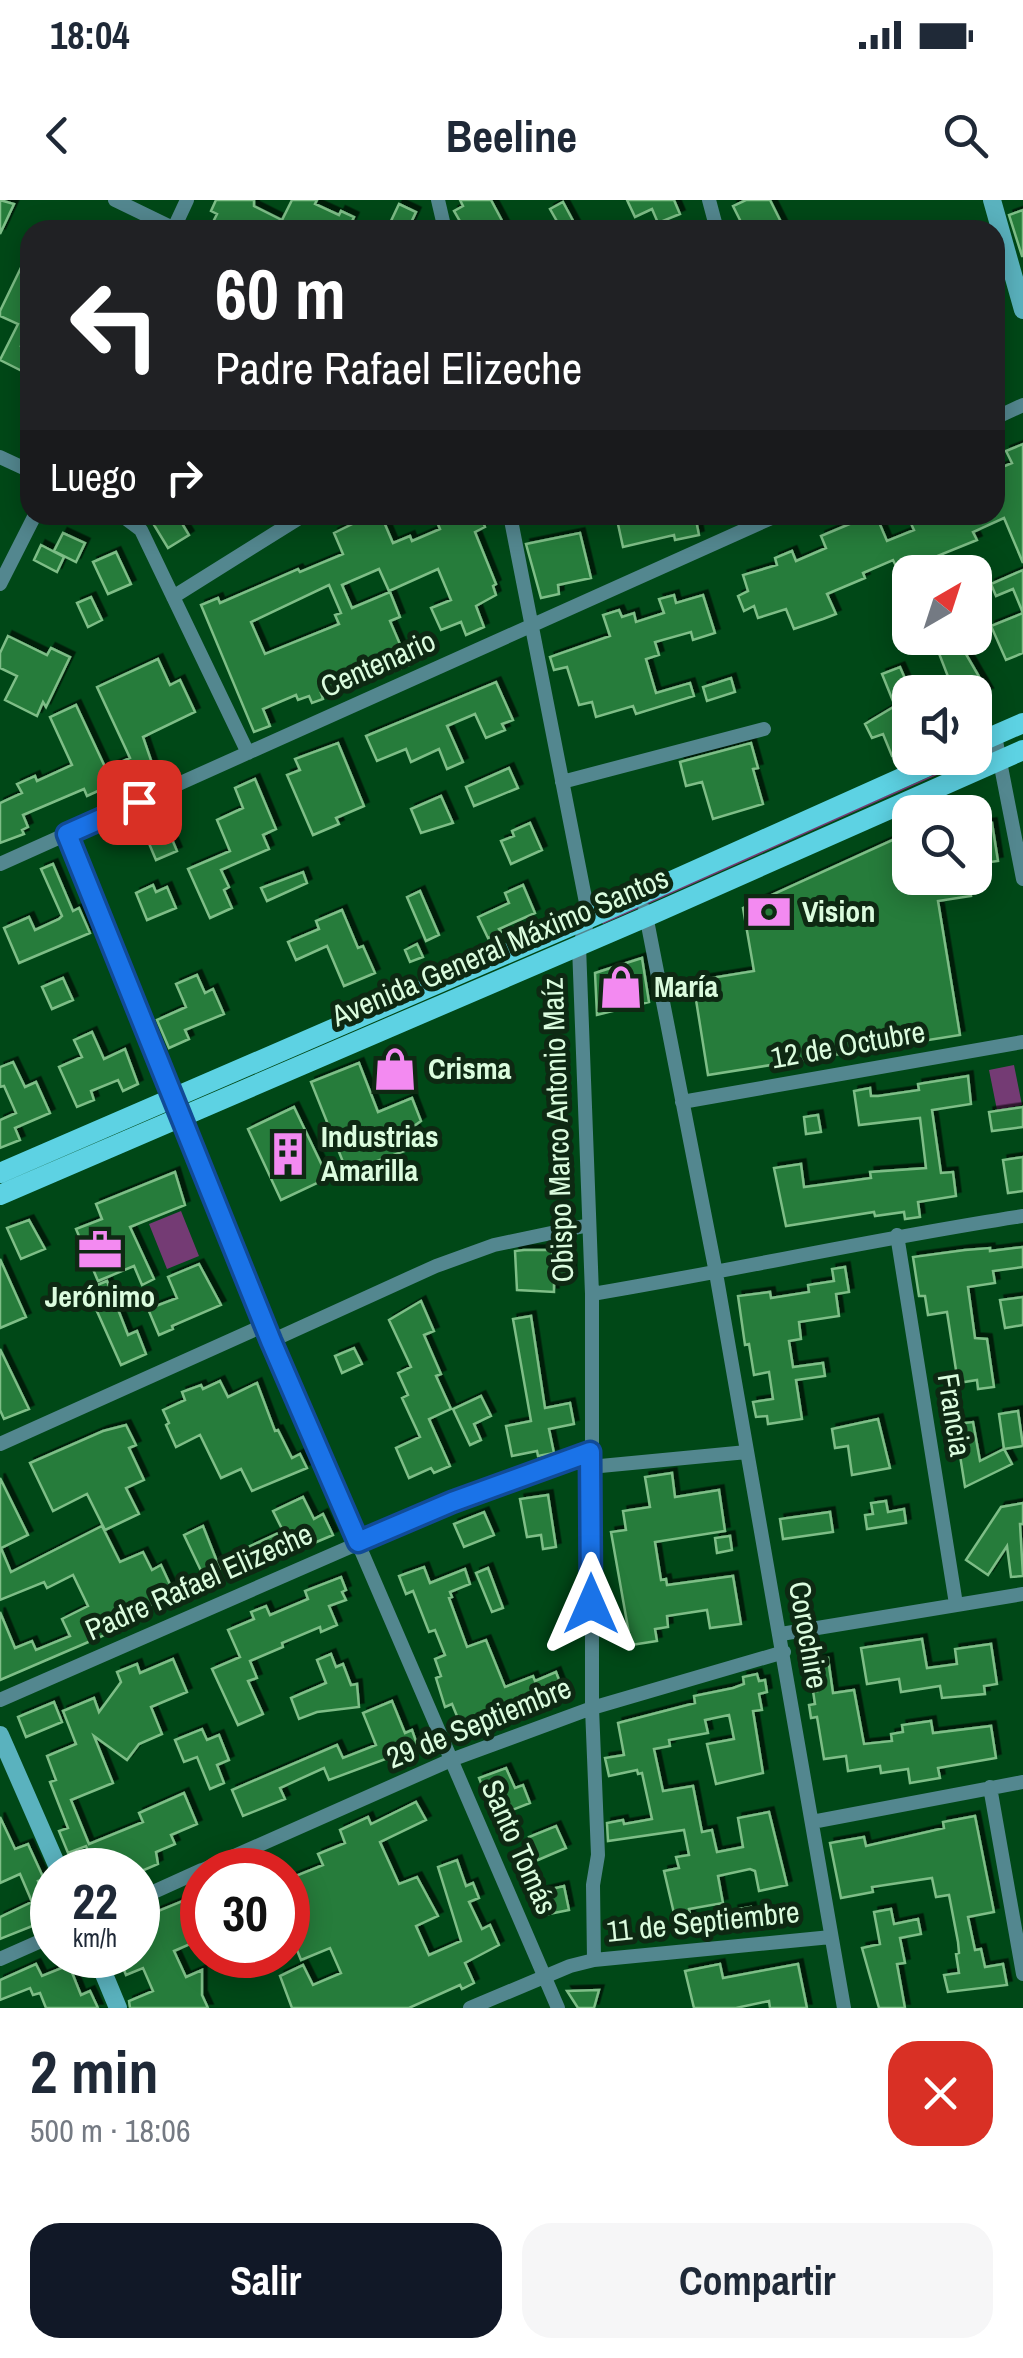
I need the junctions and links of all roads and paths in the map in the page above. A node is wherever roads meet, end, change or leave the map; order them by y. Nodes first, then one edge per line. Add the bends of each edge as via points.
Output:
1 (115, 200) edge
2 (156, 220) edge
3 (1005, 246) edge
4 (1023, 310) edge
5 (29, 525) edge
6 (134, 525) edge
7 (288, 525) edge
8 (512, 525) edge
9 (756, 525) edge
10 (0, 584) edge
11 (173, 598) junction
12 (531, 626) junction
13 (1023, 723) edge
14 (764, 730) dead end
15 (992, 737) edge
16 (992, 750) edge
17 (1023, 750) edge
18 (248, 753) junction
19 (999, 761) junction
20 (908, 775) edge
21 (562, 782) junction
22 (67, 834) junction
23 (0, 864) edge
24 (1023, 879) edge
25 (642, 894) junction
26 (646, 917) junction
27 (588, 918) junction
28 (580, 946) junction
29 (1023, 1042) edge
30 (682, 1102) junction
31 (177, 1107) junction
32 (0, 1173) edge
33 (0, 1195) edge
34 (1023, 1216) edge
35 (589, 1225) junction
36 (897, 1235) junction
37 (716, 1273) junction
38 (592, 1294) junction
39 (264, 1326) junction
40 (271, 1341) junction
41 (0, 1444) edge
42 (746, 1452) junction
43 (590, 1460) junction
44 (358, 1542) junction
45 (1023, 1594) edge
46 (956, 1604) junction
47 (781, 1634) junction
48 (784, 1652) junction
49 (0, 1700) edge
50 (592, 1708) junction
51 (0, 1736) edge
52 (451, 1760) junction
53 (1023, 1782) edge
54 (990, 1788) junction
55 (812, 1822) junction
56 (49, 1848) edge
57 (253, 1848) edge
58 (832, 1937) junction
59 (30, 1946) edge
60 (0, 1959) edge
61 (594, 1960) junction
62 (1023, 1974) edge
63 (545, 1976) junction
64 (106, 1978) edge
65 (118, 2008) edge
66 (470, 2008) edge
67 (558, 2008) edge
68 (844, 2008) edge

1 - 2 street
3 - 4 street
5 - 10 street
6 - 11 street
7 - 11 street
8 - 12 street, Obispo Marco Antonio Maíz
9 - 12 street, Centenario
11 - 18 street
12 - 18 street, Centenario
12 - 21 street, Obispo Marco Antonio Maíz
13 - 15 main road
14 - 21 street
16 - 19 street
17 - 19 main road, Avenida General Máximo Santos
18 - 22 street, Centenario
19 - 24 street
19 - 26 main road, Avenida General Máximo Santos
20 - 25 main road, Avenida General Máximo Santos
21 - 27 street, Obispo Marco Antonio Maíz
22 - 23 street, Centenario
22 - 31 street, Santo Tomás
25 - 26 street, Corochire
25 - 27 main road, Avenida General Máximo Santos
26 - 28 main road, Avenida General Máximo Santos
26 - 30 street, Corochire
27 - 28 street, Obispo Marco Antonio Maíz
27 - 31 main road, Avenida General Máximo Santos
28 - 31 main road, Avenida General Máximo Santos
28 - 35 street, Obispo Marco Antonio Maíz
29 - 30 street, 12 de Octubre
30 - 37 street, Corochire
31 - 32 main road, Avenida General Máximo Santos
31 - 33 main road, Avenida General Máximo Santos
31 - 39 street, Santo Tomás
34 - 36 street
35 - 38 street, Obispo Marco Antonio Maíz
35 - 40 street via 494,1244
36 - 37 street
36 - 46 street, Francia
37 - 38 street
37 - 42 street, Corochire
38 - 43 street, Obispo Marco Antonio Maíz
39 - 40 street, Santo Tomás
39 - 41 street
40 - 44 street, Santo Tomás
42 - 43 street, Padre Rafael Elizeche
42 - 47 street, Corochire
43 - 44 street, Padre Rafael Elizeche via 452,1502
43 - 50 street, Obispo Marco Antonio Maíz
44 - 49 street, Padre Rafael Elizeche
44 - 52 street, Santo Tomás
45 - 46 street
46 - 47 street
47 - 48 street, Corochire
48 - 50 street, 29 de Septiembre
48 - 55 street, Corochire
50 - 52 street, 29 de Septiembre
50 - 61 street, Obispo Marco Antonio Maíz
51 - 56 street
52 - 57 street, 29 de Septiembre
52 - 63 street, Santo Tomás
53 - 54 street
54 - 55 street
54 - 62 street
55 - 58 street, Corochire
58 - 61 street, 11 de Septiembre
58 - 68 street, Corochire
59 - 60 street
61 - 63 street, 11 de Septiembre
63 - 66 street, 11 de Septiembre
63 - 67 street, Santo Tomás
64 - 65 street

